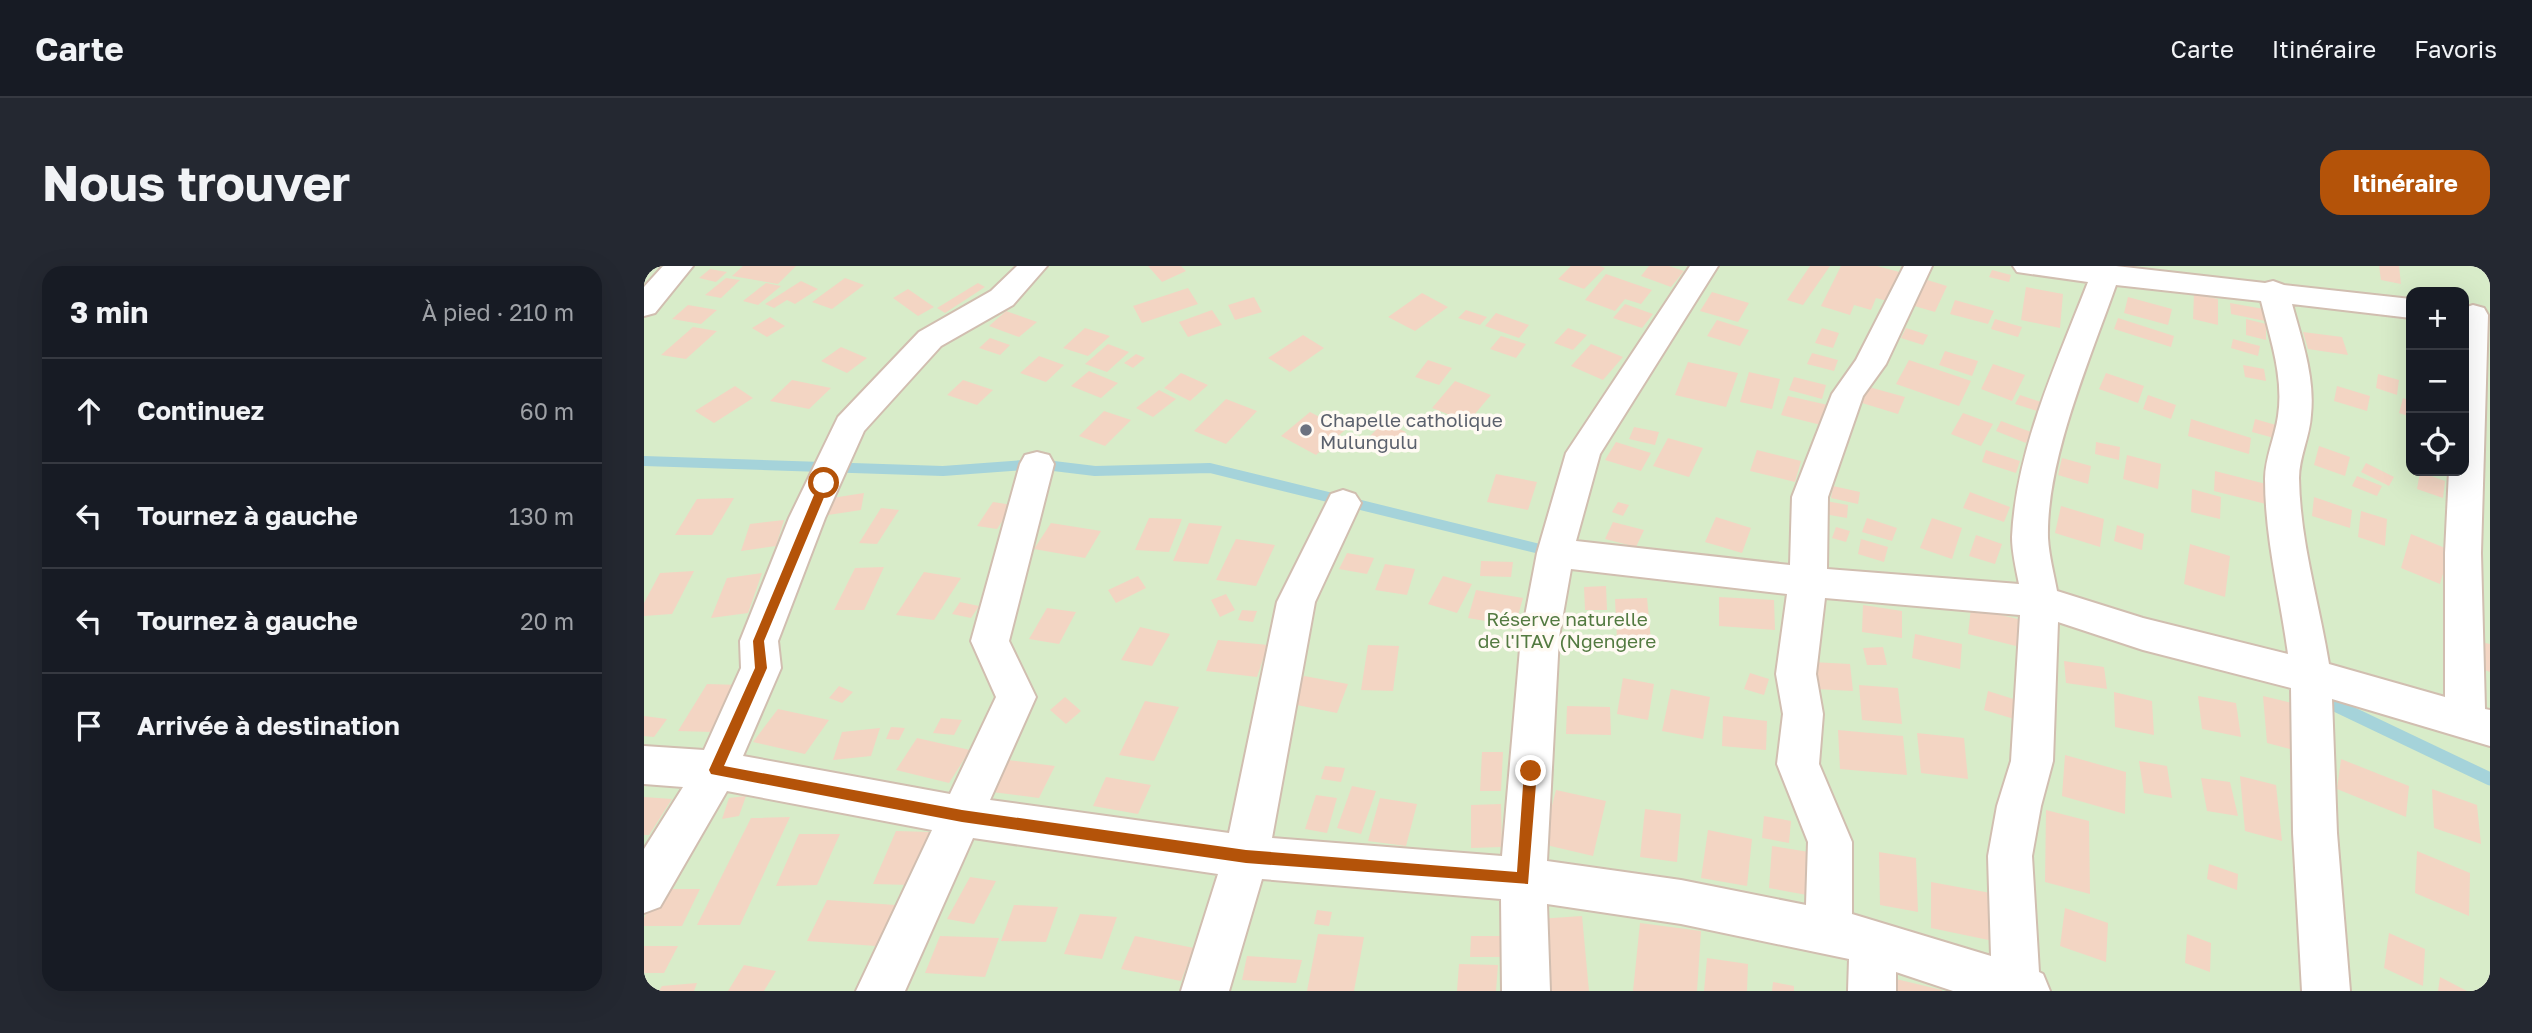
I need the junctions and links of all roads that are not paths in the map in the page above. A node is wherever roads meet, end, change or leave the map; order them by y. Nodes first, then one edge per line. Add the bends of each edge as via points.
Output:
1 (679, 266) edge
2 (1033, 266) edge
3 (1704, 266) edge
4 (1918, 266) edge
5 (2027, 266) edge
6 (2106, 272) junction
7 (2273, 290) junction
8 (644, 306) edge
9 (2406, 306) edge
10 (2476, 316) edge
11 (1037, 464) dead end
12 (1343, 503) dead end
13 (1555, 553) junction
14 (1808, 580) junction
15 (2040, 601) junction
16 (2311, 676) junction
17 (2477, 724) edge
18 (644, 765) edge
19 (716, 770) junction
20 (962, 816) junction
21 (1246, 857) junction
22 (1523, 879) junction
23 (644, 891) edge
24 (1851, 937) junction
25 (2021, 989) edge
26 (880, 991) edge
27 (1205, 991) edge
28 (1526, 991) edge
29 (1872, 991) edge
30 (2326, 991) edge

1 - 8 street
2 - 19 street via 1002,298 930,340 850,425 773,602 759,641 761,668
3 - 13 street via 1583,453
4 - 14 street via 1870,364 1848,394 1828,444 1810,497
5 - 6 street
6 - 7 street
6 - 15 street via 2062,393 2035,486 2030,539
7 - 9 street
7 - 16 street via 2294,370 2295,415 2282,476 2287,553
10 - 17 street via 2463,553
11 - 20 street via 990,641 1016,697
12 - 21 street via 1296,602
13 - 14 street
13 - 22 street via 1540,637
14 - 15 street
14 - 24 street via 1796,674 1802,714 1798,764 1830,842
15 - 16 street via 2143,634
15 - 25 street via 2032,761 2011,856
16 - 17 street
16 - 30 street
18 - 19 street
19 - 20 street
19 - 23 street
20 - 21 street
20 - 26 street
21 - 22 street
21 - 27 street
22 - 24 street via 1681,902
22 - 28 street
24 - 25 street
24 - 29 street

